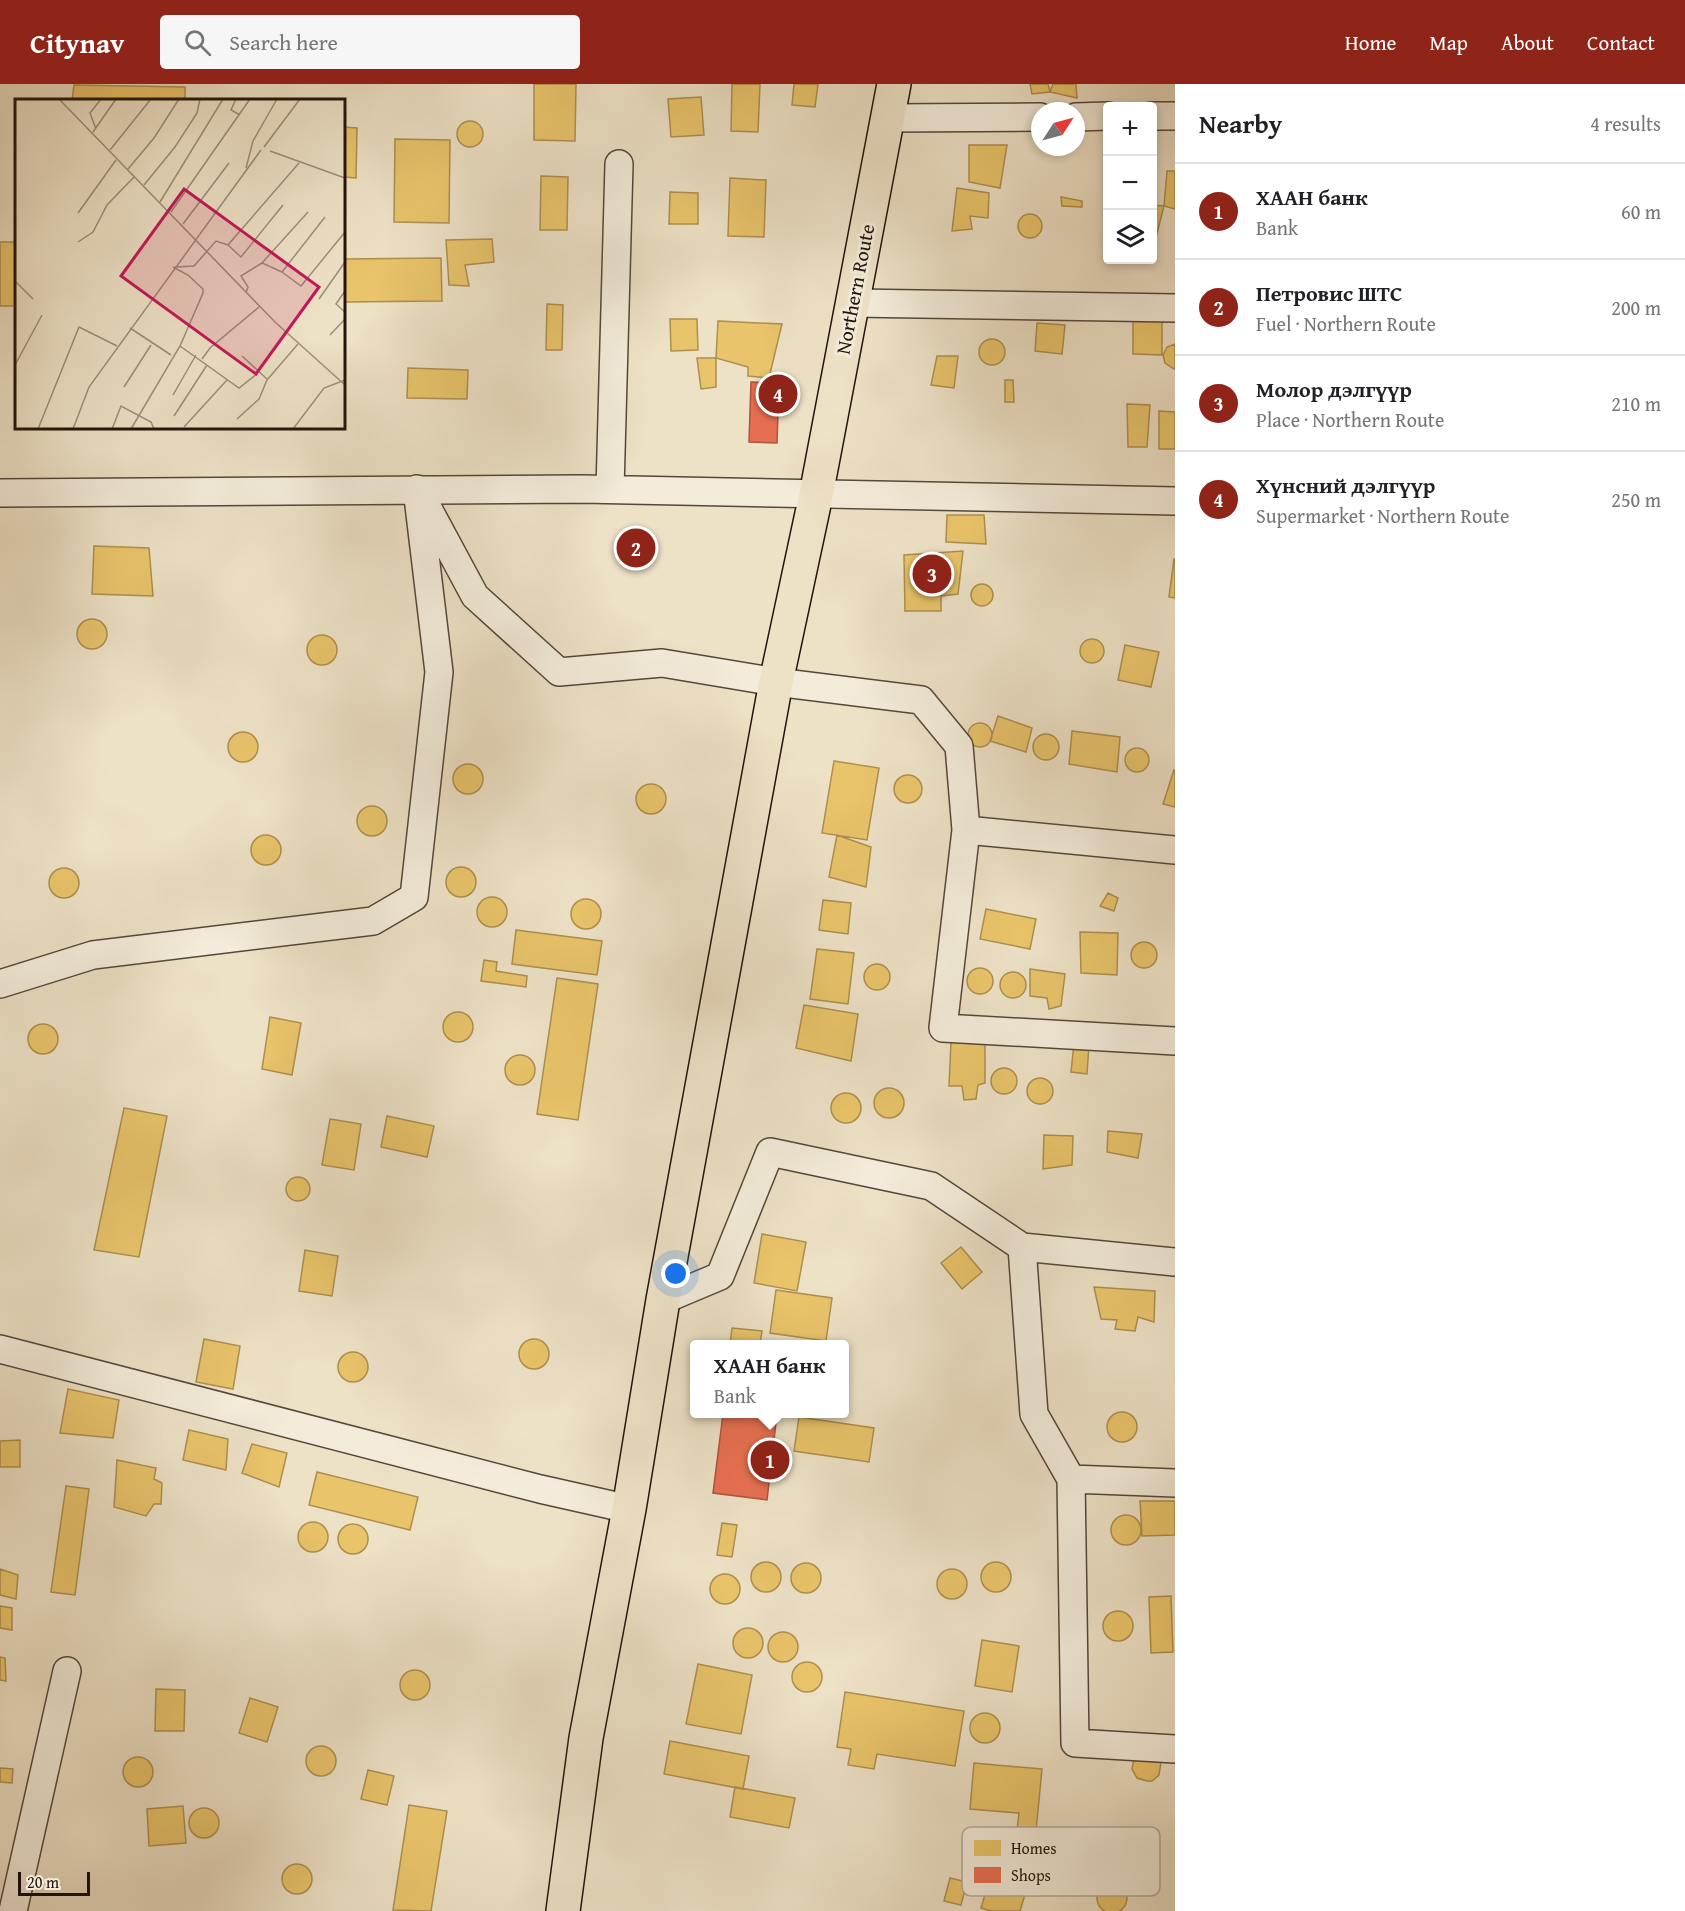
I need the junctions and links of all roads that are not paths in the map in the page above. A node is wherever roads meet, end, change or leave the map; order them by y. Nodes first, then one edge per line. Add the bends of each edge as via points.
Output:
1 (894, 84) edge
2 (1103, 116) edge
3 (1157, 116) edge
4 (1175, 116) edge
5 (1031, 117) edge
6 (1085, 117) edge
7 (889, 118) junction
8 (619, 164) dead end
9 (852, 303) junction
10 (1175, 308) edge
11 (417, 489) junction
12 (610, 489) junction
13 (0, 493) edge
14 (816, 495) junction
15 (1175, 501) edge
16 (776, 682) junction
17 (966, 830) junction
18 (1175, 850) edge
19 (0, 984) edge
20 (1175, 1041) edge
21 (1022, 1247) junction
22 (1175, 1262) edge
23 (663, 1300) junction
24 (0, 1349) edge
25 (1071, 1479) junction
26 (1175, 1483) edge
27 (629, 1509) junction
28 (67, 1671) dead end
29 (1175, 1749) edge
30 (13, 1911) edge
31 (563, 1911) edge

1 - 7 highway, Northern Route
2 - 6 street
3 - 4 street
5 - 7 street
7 - 9 highway, Northern Route
8 - 12 street
9 - 10 street
9 - 14 highway, Northern Route
11 - 12 street
11 - 13 street
11 - 16 street via 475,596 559,672 662,663
11 - 19 street via 439,672 414,897 373,921 93,955
12 - 14 street
14 - 15 street
14 - 16 highway, Northern Route
16 - 17 street via 921,699 959,746
16 - 23 highway, Northern Route
17 - 18 street
17 - 20 street via 943,1028
21 - 22 street
21 - 23 street via 931,1186 770,1152 720,1276
21 - 25 street via 1034,1414
23 - 27 highway, Northern Route
24 - 27 street
25 - 26 street
25 - 29 street via 1075,1743
27 - 31 highway, Northern Route via 586,1738
28 - 30 street

